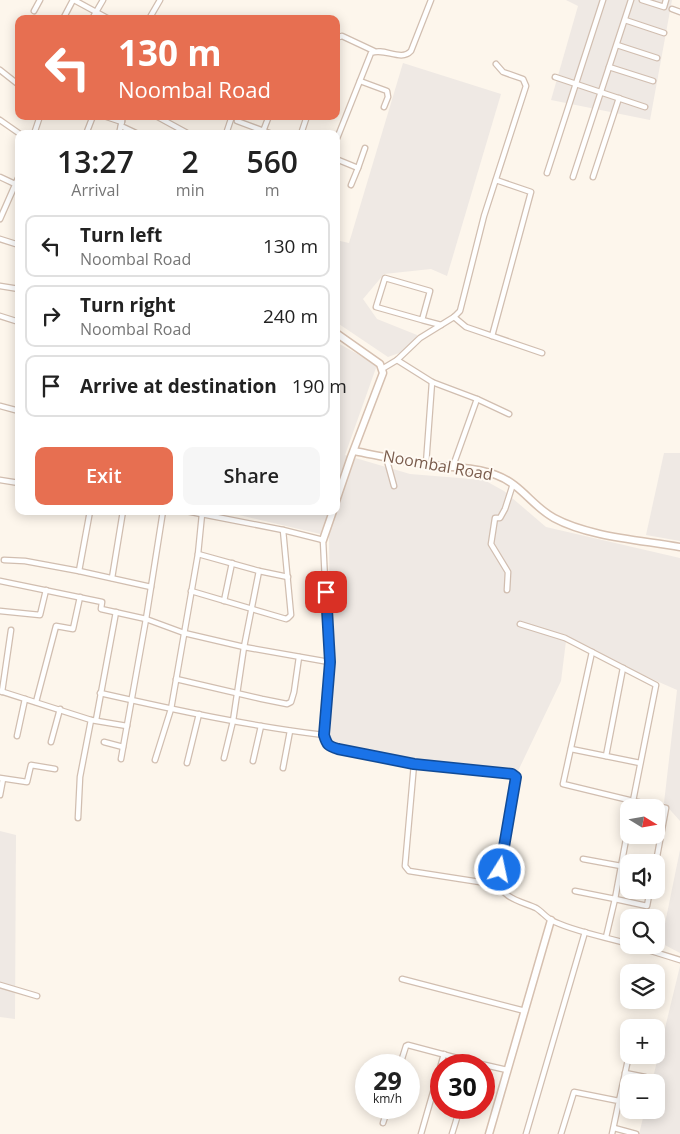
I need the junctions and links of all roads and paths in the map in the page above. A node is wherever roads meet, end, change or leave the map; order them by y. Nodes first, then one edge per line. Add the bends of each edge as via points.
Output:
1 (40, 0) edge
2 (74, 0) edge
3 (103, 0) edge
4 (160, 0) edge
5 (431, 0) edge
6 (603, 0) edge
7 (631, 0) edge
8 (642, 0) edge
9 (666, 0) edge
10 (672, 9) dead end
11 (34, 11) dead end
12 (96, 12) junction
13 (680, 12) edge
14 (65, 15) edge
15 (94, 15) edge
16 (102, 15) edge
17 (151, 15) edge
18 (625, 20) junction
19 (664, 33) dead end
20 (340, 37) edge
21 (617, 45) junction
22 (374, 51) junction
23 (657, 58) dead end
24 (496, 64) dead end
25 (609, 67) junction
26 (0, 70) edge
27 (555, 77) dead end
28 (360, 81) junction
29 (653, 81) dead end
30 (15, 82) edge
31 (576, 84) junction
32 (601, 92) junction
33 (619, 98) junction
34 (384, 107) dead end
35 (645, 107) dead end
36 (0, 120) edge
37 (113, 120) edge
38 (122, 120) edge
39 (163, 120) edge
40 (237, 121) dead end
41 (122, 124) junction
42 (15, 130) edge
43 (120, 130) edge
44 (132, 130) edge
45 (182, 130) edge
46 (258, 130) edge
47 (340, 130) edge
48 (365, 148) dead end
49 (340, 161) edge
50 (358, 168) junction
51 (547, 173) dead end
52 (0, 177) edge
53 (593, 177) dead end
54 (573, 178) dead end
55 (496, 180) junction
56 (15, 184) joint
57 (351, 185) dead end
58 (0, 219) edge
59 (0, 239) edge
60 (15, 244) edge
61 (432, 284) dead end
62 (0, 286) edge
63 (15, 288) edge
64 (430, 291) junction
65 (0, 316) edge
66 (454, 317) junction
67 (422, 320) junction
68 (15, 321) edge
69 (441, 326) junction
70 (340, 336) edge
71 (492, 336) junction
72 (542, 353) dead end
73 (397, 360) junction
74 (382, 369) junction
75 (432, 382) junction
76 (477, 399) junction
77 (0, 406) edge
78 (15, 410) edge
79 (509, 414) dead end
80 (354, 450) junction
81 (386, 457) junction
82 (426, 464) junction
83 (453, 466) junction
84 (0, 480) edge
85 (15, 482) edge
86 (513, 483) junction
87 (394, 486) dead end
88 (340, 490) edge
89 (89, 515) edge
90 (122, 515) edge
91 (163, 515) edge
92 (202, 515) edge
93 (207, 515) edge
94 (332, 515) edge
95 (283, 530) junction
96 (323, 540) junction
97 (680, 546) edge
98 (198, 554) junction
99 (4, 560) dead end
100 (232, 563) junction
101 (79, 571) junction
102 (259, 571) junction
103 (112, 578) junction
104 (288, 578) junction
105 (0, 581) edge
106 (151, 588) junction
107 (46, 590) junction
108 (506, 590) dead end
109 (191, 591) junction
110 (80, 597) junction
111 (224, 601) junction
112 (252, 609) junction
113 (0, 610) edge
114 (116, 612) junction
115 (146, 619) junction
116 (520, 624) dead end
117 (12, 630) dead end
118 (184, 633) junction
119 (244, 647) junction
120 (592, 652) junction
121 (299, 657) junction
122 (330, 662) junction
123 (623, 668) junction
124 (176, 679) junction
125 (1, 692) edge
126 (100, 693) junction
127 (237, 693) junction
128 (25, 699) junction
129 (132, 700) junction
130 (36, 702) junction
131 (60, 709) junction
132 (171, 709) junction
133 (199, 714) junction
134 (93, 720) junction
135 (233, 721) junction
136 (127, 726) junction
137 (261, 726) junction
138 (290, 731) junction
139 (324, 735) junction
140 (17, 736) dead end
141 (51, 742) dead end
142 (104, 742) dead end
143 (123, 747) junction
144 (571, 749) junction
145 (606, 756) junction
146 (224, 758) dead end
147 (121, 759) dead end
148 (156, 760) dead end
149 (253, 761) dead end
150 (640, 763) junction
151 (187, 764) dead end
152 (414, 764) junction
153 (283, 768) dead end
154 (55, 769) dead end
155 (1, 779) edge
156 (0, 796) edge
157 (625, 799) edge
158 (633, 799) edge
159 (78, 818) dead end
160 (583, 859) dead end
161 (620, 866) edge
162 (620, 872) edge
163 (499, 885) junction
164 (575, 891) dead end
165 (615, 899) junction
166 (648, 899) edge
167 (551, 920) junction
168 (585, 932) junction
169 (606, 937) junction
170 (620, 942) edge
171 (660, 954) edge
172 (680, 960) edge
173 (402, 979) dead end
174 (0, 986) edge
175 (37, 996) dead end
176 (524, 1011) junction
177 (403, 1054) edge
178 (444, 1054) edge
179 (627, 1064) edge
180 (495, 1068) edge
181 (507, 1070) junction
182 (625, 1073) joint
183 (632, 1074) edge
184 (620, 1100) joint
185 (430, 1103) edge
186 (384, 1119) edge
187 (457, 1119) edge
188 (383, 1123) dead end
189 (613, 1131) edge
190 (421, 1134) edge
191 (452, 1134) edge
192 (490, 1134) edge
193 (526, 1134) edge
194 (561, 1134) edge
195 (636, 1134) edge

1 - 11 street
2 - 12 street
2 - 14 street
3 - 12 street
4 - 17 street
5 - 22 street via 408,55
6 - 31 street
7 - 18 street
8 - 9 street via 664,7
10 - 13 street
12 - 15 street
12 - 16 street
18 - 19 street
18 - 21 street
20 - 22 street
21 - 23 street
21 - 25 street
22 - 28 street
24 - 55 street via 503,72 523,80 526,86
25 - 29 street
25 - 32 street
26 - 30 street
27 - 31 street
28 - 34 street via 386,91 388,97
28 - 47 street
31 - 32 street
31 - 51 street
32 - 33 street
32 - 54 street
33 - 35 street
33 - 53 street
36 - 42 street
37 - 41 street
38 - 41 street
39 - 45 street
40 - 46 street
41 - 43 street
41 - 44 street
48 - 50 street
49 - 50 street
50 - 57 street
52 - 56 street
55 - 66 street via 460,311
55 - 71 street via 531,192
56 - 58 street
59 - 60 street
61 - 64 street
62 - 63 street
64 - 67 street
64 - 67 street via 385,278 376,307
65 - 68 street
66 - 69 street
66 - 71 street via 466,327
67 - 69 street
69 - 73 street via 420,338
70 - 74 street via 380,364
71 - 72 street
73 - 74 street
73 - 75 street
74 - 80 street
75 - 76 street
75 - 82 street
76 - 79 street
76 - 83 street
77 - 78 street
80 - 81 street, Noombal Road
80 - 88 street
81 - 82 street, Noombal Road
81 - 87 street
82 - 83 street, Noombal Road
83 - 86 street, Noombal Road via 492,473
84 - 85 street
86 - 97 street, Noombal Road via 546,513 572,526
86 - 108 street via 505,509 500,518 495,518 491,544 508,572
89 - 101 street
90 - 103 street
91 - 106 street
92 - 98 street
93 - 95 street
94 - 96 street
95 - 96 street
95 - 104 street
96 - 122 street
98 - 100 street
98 - 109 street
99 - 101 street
100 - 102 street
100 - 111 street
101 - 103 street
102 - 104 street
102 - 112 street
103 - 106 street
104 - 112 street via 291,615 288,618
105 - 107 street
106 - 115 street
107 - 110 street
107 - 113 street via 40,615
109 - 111 street
109 - 118 street
110 - 114 street via 102,602 101,609
110 - 130 street via 73,629 56,626
111 - 112 street
112 - 119 street
114 - 115 street
114 - 126 street
115 - 118 street
115 - 129 street
116 - 120 street via 565,638
117 - 125 street
118 - 119 street
118 - 124 street
119 - 121 street
119 - 127 street
120 - 123 street
120 - 144 street
121 - 122 street
121 - 127 street via 291,702 262,700
122 - 139 street
123 - 145 street
123 - 150 street via 656,685
124 - 127 street
124 - 132 street
125 - 128 street
126 - 129 street
126 - 134 street
127 - 135 street
128 - 130 street
128 - 140 street
129 - 132 street
129 - 136 street
130 - 131 street
131 - 134 street
131 - 141 street
132 - 133 street
132 - 148 street
133 - 135 street
133 - 151 street
134 - 136 street
134 - 159 street via 80,777
135 - 137 street
135 - 146 street
136 - 143 street
137 - 138 street
137 - 149 street
138 - 139 street
138 - 153 street
139 - 152 street via 329,746
142 - 143 street
143 - 147 street
144 - 145 street
144 - 157 street via 563,784
145 - 150 street
150 - 158 street
152 - 163 street via 404,866 409,871
152 - 163 street via 498,772 516,777
154 - 155 street via 31,765 27,782
155 - 156 street
160 - 161 street
162 - 165 street
163 - 167 street via 504,893 537,909
164 - 165 street
165 - 166 street via 647,906
165 - 169 street
167 - 168 street
167 - 176 street
168 - 169 street
168 - 193 street
169 - 170 street
171 - 172 street
173 - 176 street
174 - 175 street
176 - 181 street
177 - 178 street via 408,1045
179 - 182 street
180 - 181 street
181 - 192 street
182 - 183 street
184 - 189 street
184 - 194 street via 574,1092
185 - 190 street
186 - 188 street
187 - 191 street
189 - 195 street

